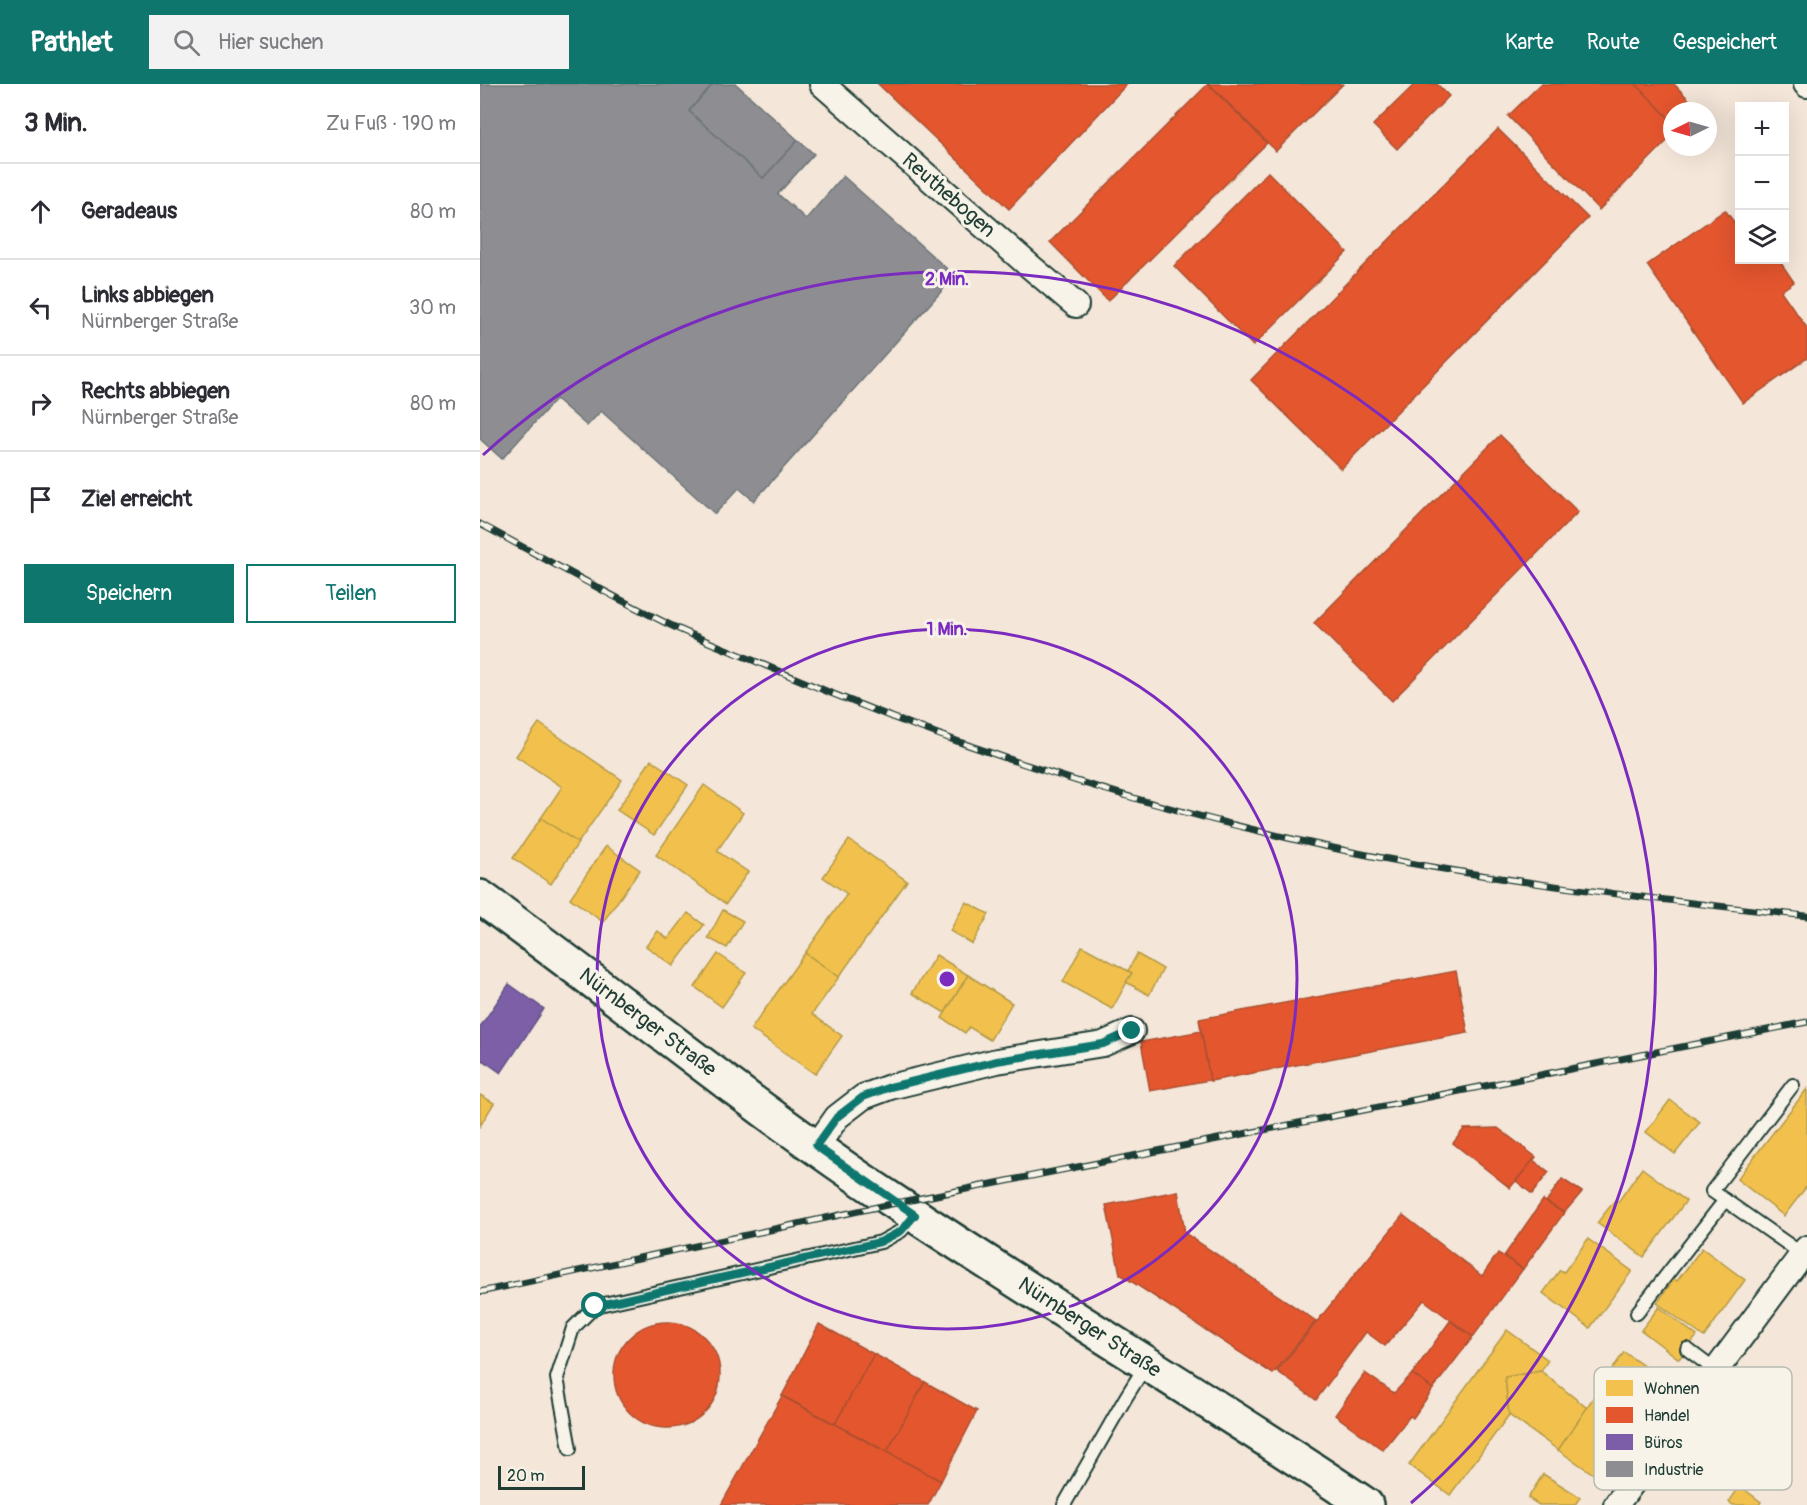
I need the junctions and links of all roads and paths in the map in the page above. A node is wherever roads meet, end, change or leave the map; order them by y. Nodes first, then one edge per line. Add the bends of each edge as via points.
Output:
1 (822, 84) edge
2 (1076, 305) dead end
3 (480, 897) edge
4 (1132, 1031) dead end
5 (1793, 1085) dead end
6 (816, 1146) junction
7 (1725, 1200) junction
8 (915, 1215) junction
9 (1805, 1251) edge
10 (1637, 1313) dead end
11 (1687, 1348) dead end
12 (1147, 1364) junction
13 (1711, 1367) edge
14 (1719, 1367) edge
15 (570, 1449) dead end
16 (1627, 1490) edge
17 (1064, 1505) edge
18 (1366, 1505) edge
19 (1616, 1505) edge

1 - 2 street, Reuthebogen
3 - 6 main road, Nürnberger Straße
4 - 6 street via 1103,1044 997,1061 872,1093 837,1117
5 - 7 lane via 1712,1191
6 - 8 main road, Nürnberger Straße
7 - 9 lane
7 - 10 lane
8 - 12 main road, Nürnberger Straße
8 - 15 lane via 901,1231 880,1242 595,1306 573,1328 557,1378
9 - 14 street
11 - 13 lane
12 - 17 lane
12 - 18 main road, Nürnberger Straße
16 - 19 street

